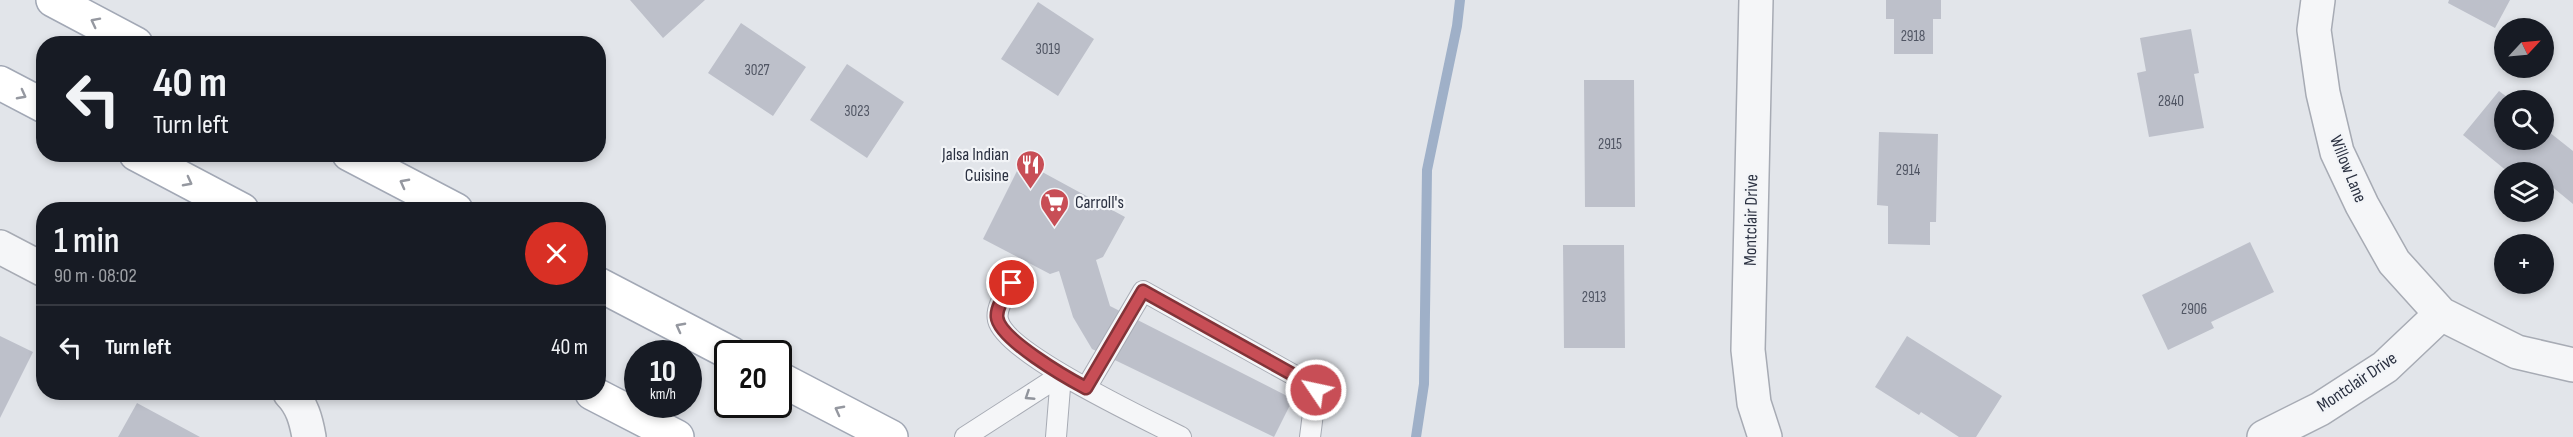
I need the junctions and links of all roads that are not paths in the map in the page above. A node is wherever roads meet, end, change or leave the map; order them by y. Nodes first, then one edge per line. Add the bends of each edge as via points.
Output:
1 (53, 0) edge
2 (1756, 0) edge
3 (2318, 0) edge
4 (121, 36) edge
5 (0, 83) edge
6 (36, 102) edge
7 (151, 162) edge
8 (364, 162) edge
9 (227, 202) edge
10 (441, 202) edge
11 (0, 247) edge
12 (36, 266) edge
13 (1012, 283) dead end
14 (606, 288) edge
15 (2441, 314) junction
16 (714, 345) edge
17 (2573, 365) edge
18 (1061, 375) junction
19 (792, 385) edge
20 (1086, 388) junction
21 (297, 400) edge
22 (605, 400) edge
23 (309, 437) edge
24 (676, 437) edge
25 (891, 437) edge
26 (965, 437) edge
27 (1056, 437) edge
28 (1181, 437) edge
29 (1310, 437) edge
30 (1765, 437) edge
31 (2264, 437) edge

4 -> 1 main road
2 - 30 street, Montclair Drive via 1749,350 1754,403
3 - 15 street, Willow Lane via 2314,30 2337,152 2394,262
5 -> 6 main road
7 -> 9 main road
10 -> 8 main road
11 - 12 street
13 - 18 lane via 996,313 998,323
16 -> 14 main road
15 - 17 street via 2517,352
15 - 31 street, Montclair Drive via 2385,367 2320,409
18 - 20 lane
18 -> 26 lane
18 - 27 lane
25 -> 19 main road
20 - 28 lane
20 - 29 lane via 1143,291 1308,383 1316,390
21 - 23 street
22 - 24 main road

